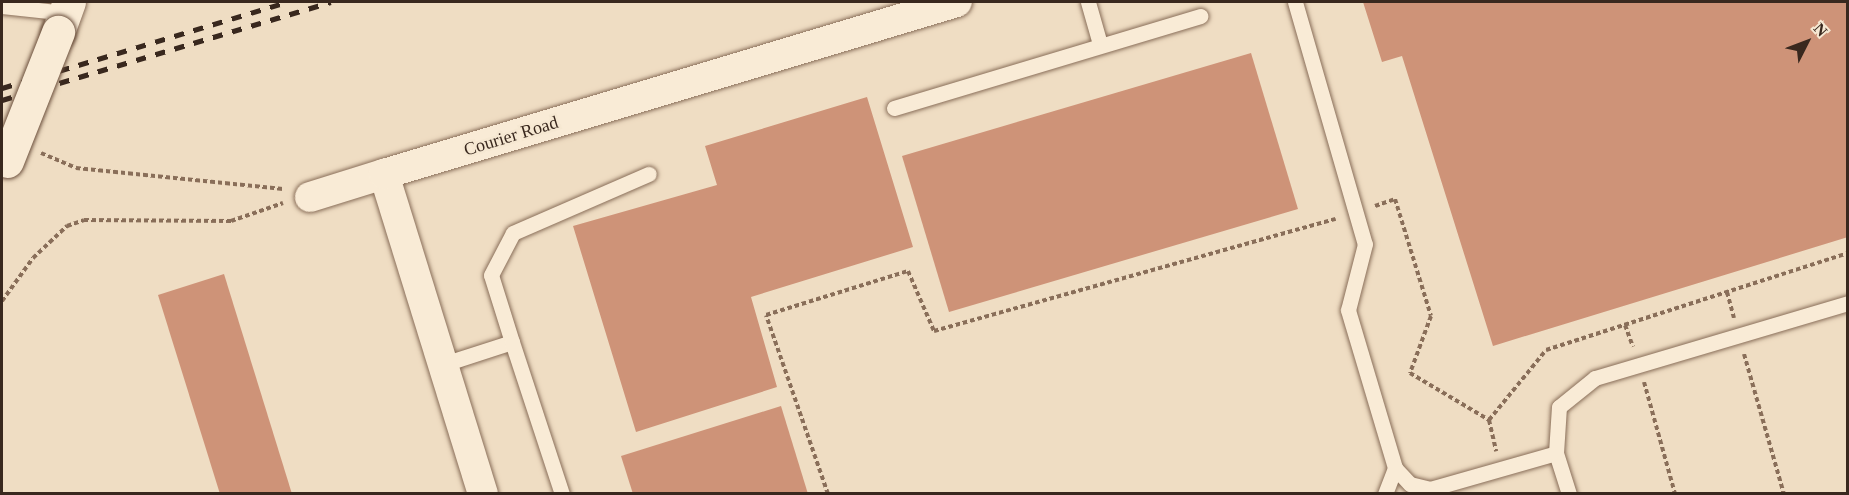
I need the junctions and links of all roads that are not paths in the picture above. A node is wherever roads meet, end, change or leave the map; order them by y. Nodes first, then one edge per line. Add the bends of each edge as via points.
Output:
1 (957, 2) edge
2 (1088, 2) edge
3 (1295, 2) edge
4 (2, 6) edge
5 (64, 15) edge
6 (1201, 16) dead end
7 (1100, 44) junction
8 (894, 108) dead end
9 (7, 160) edge
10 (384, 174) junction
11 (649, 174) dead end
12 (302, 195) road end
13 (1848, 303) edge
14 (512, 342) junction
15 (444, 364) junction
16 (1556, 453) junction
17 (1395, 468) junction
18 (1423, 491) edge
19 (483, 494) edge
20 (562, 494) edge
21 (1385, 494) edge
22 (1569, 494) edge

1 - 10 street, Courier Road
2 - 7 lane
3 - 17 lane via 1365,244 1348,310
4 - 5 lane
5 - 9 street, bridge
6 - 7 lane
7 - 8 lane
10 - 12 street, Courier Road
10 - 15 street
11 - 14 lane via 513,233 491,275
13 - 16 lane via 1595,378 1559,407
14 - 15 lane
14 - 20 lane
15 - 19 street
16 - 18 lane
16 - 22 lane
17 - 18 lane
17 - 21 lane

